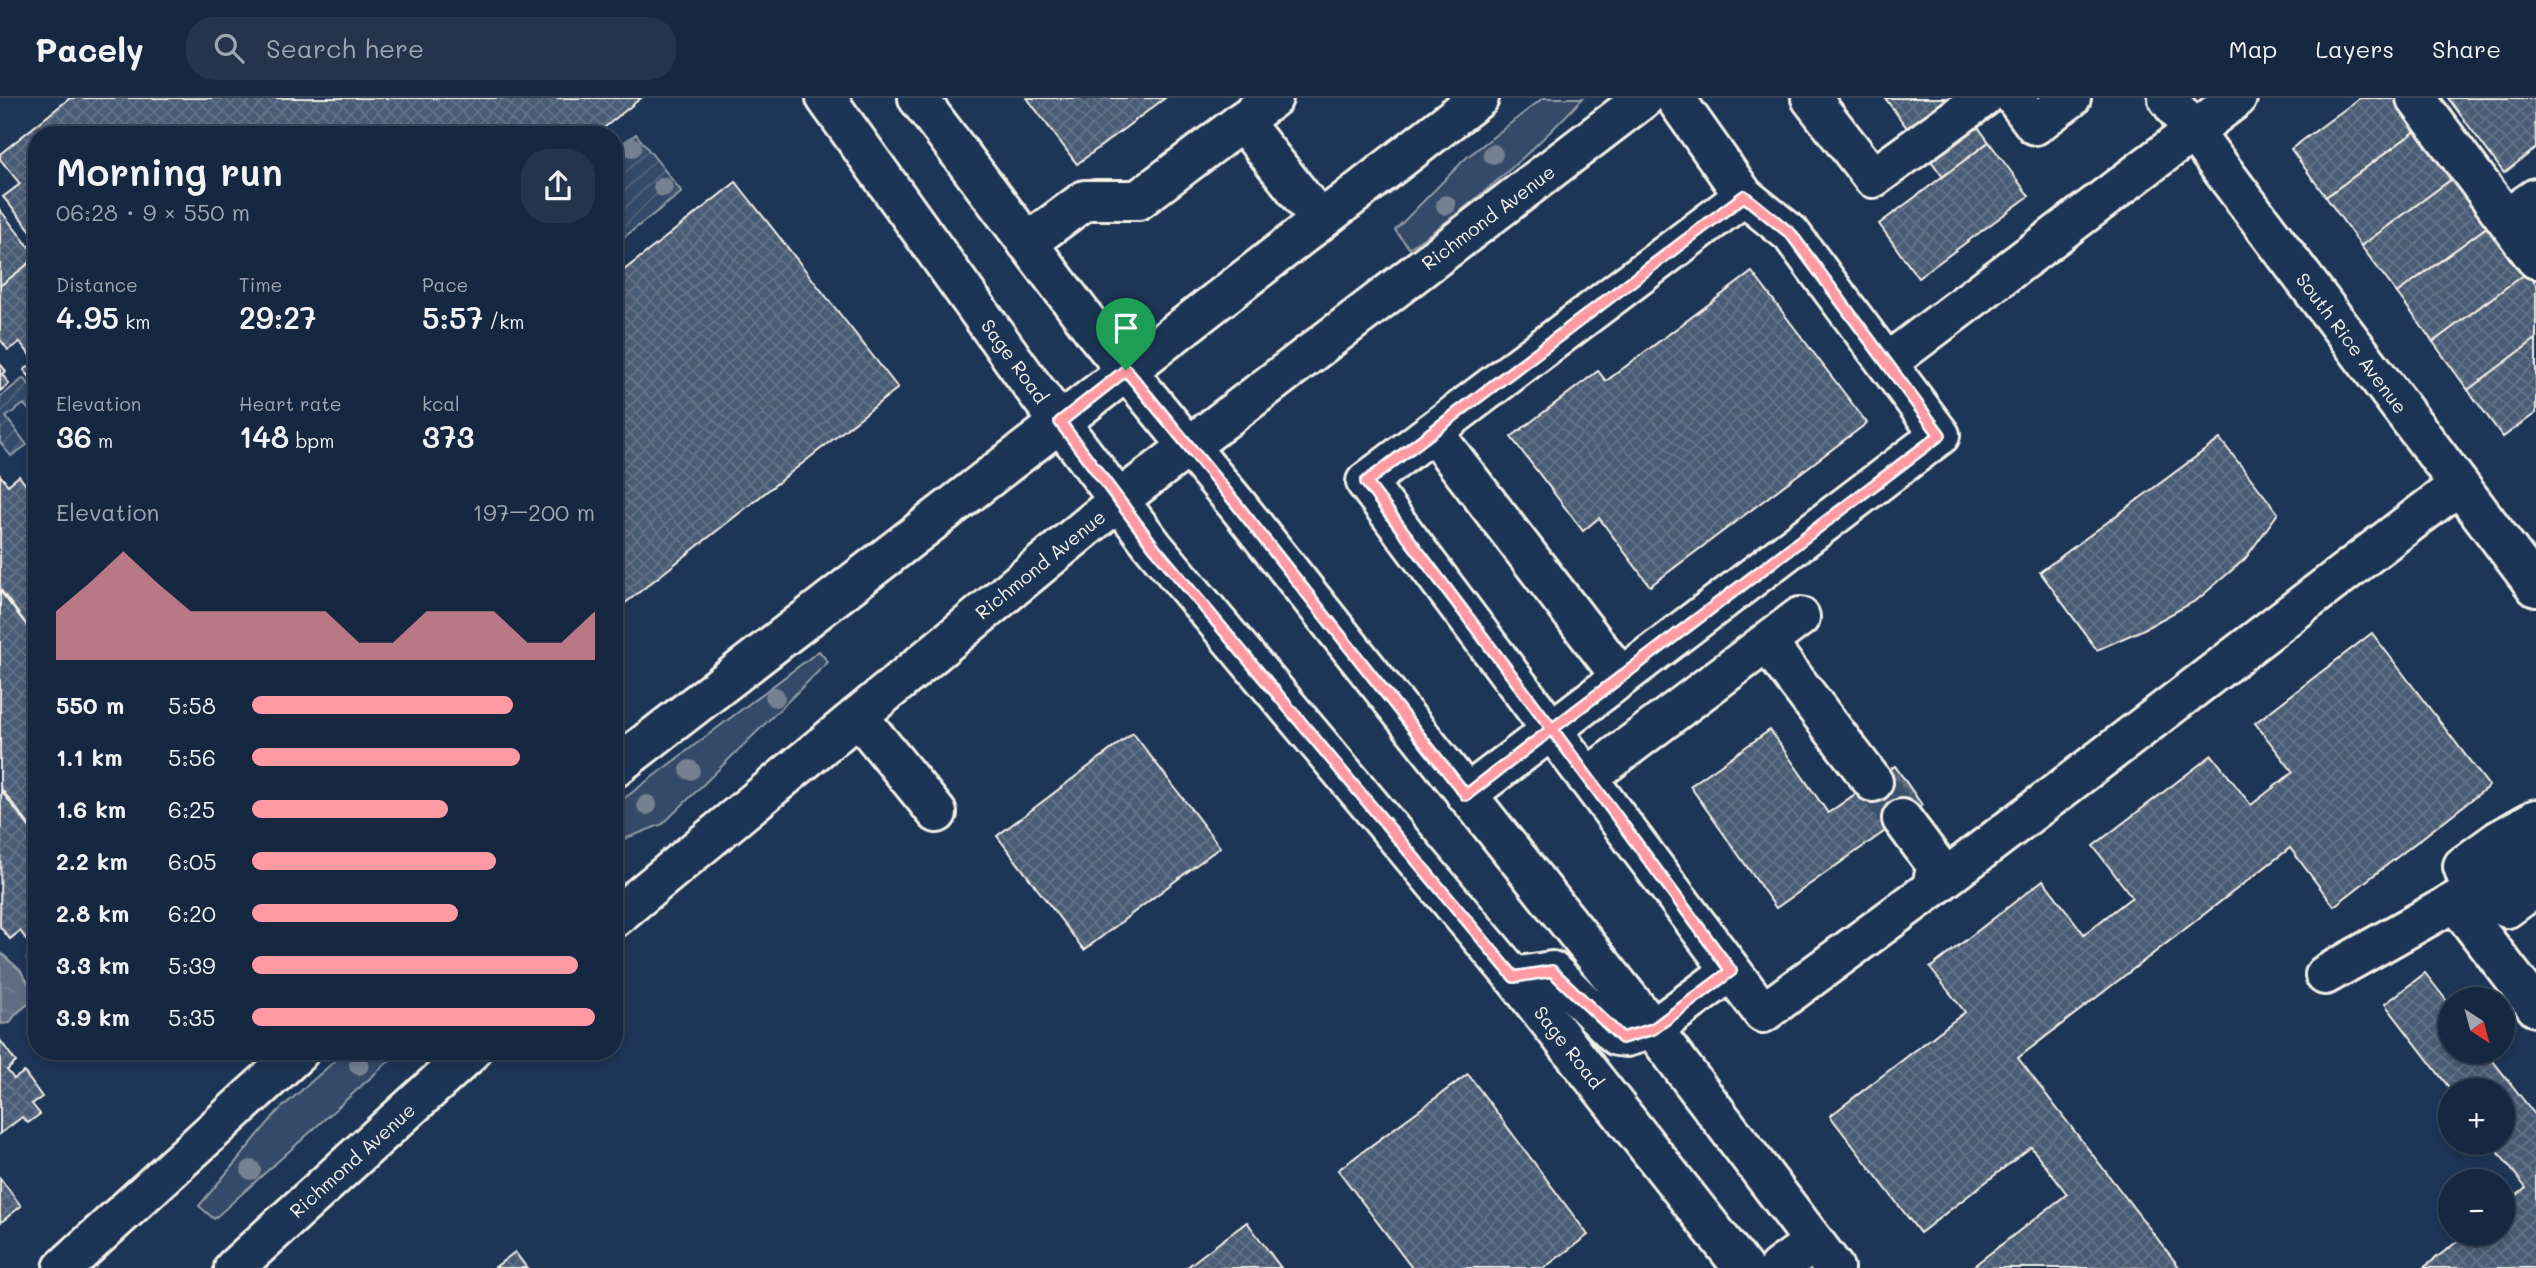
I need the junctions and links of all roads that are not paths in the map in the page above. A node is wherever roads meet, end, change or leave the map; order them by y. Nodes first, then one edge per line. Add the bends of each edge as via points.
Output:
1 (826, 98) edge
2 (918, 98) edge
3 (1273, 98) edge
4 (1479, 98) edge
5 (1644, 98) edge
6 (1675, 98) edge
7 (1983, 98) edge
8 (2015, 98) edge
9 (2071, 98) edge
10 (2168, 98) edge
11 (2237, 98) edge
12 (2416, 98) edge
13 (1818, 100) edge
14 (1242, 121) junction
15 (2193, 131) junction
16 (1744, 196) junction
17 (2521, 208) edge
18 (1320, 220) junction
19 (1027, 243) junction
20 (2536, 258) edge
21 (1887, 363) junction
22 (1126, 370) junction
23 (1060, 422) junction
24 (1433, 432) junction
25 (1188, 445) junction
26 (2459, 485) junction
27 (1119, 500) junction
28 (2536, 587) edge
29 (1800, 617) dead end
30 (1767, 643) junction
31 (1621, 677) junction
32 (858, 716) junction
33 (1552, 729) junction
34 (623, 761) edge
35 (1587, 778) junction
36 (1873, 782) tunnel mouth
37 (1466, 795) junction
38 (937, 813) dead end
39 (1902, 819) tunnel mouth
40 (2536, 819) edge
41 (2536, 852) edge
42 (2536, 887) edge
43 (1931, 889) junction
44 (2463, 897) junction
45 (623, 911) edge
46 (1731, 971) junction
47 (2325, 975) dead end
48 (1514, 977) junction
49 (2536, 1007) edge
50 (1653, 1029) junction
51 (290, 1060) edge
52 (462, 1060) edge
53 (1824, 1255) edge
54 (63, 1268) edge
55 (234, 1268) edge
56 (1743, 1268) edge
57 (1778, 1268) edge

1 - 23 main road, Sage Road
2 - 19 main road
3 - 14 main road
4 - 18 main road
5 - 25 main road, Richmond Avenue
6 - 16 main road
7 - 13 main road via 1873,178
8 - 9 main road via 2035,125
10 - 15 main road, South Rice Avenue
11 - 15 main road
12 - 17 main road
14 - 18 main road
14 - 19 main road via 1138,200 1084,200
15 - 21 main road
15 - 26 main road, South Rice Avenue
16 - 21 main road via 1791,234
16 - 24 main road
17 - 20 main road
18 - 22 main road
19 - 22 main road
21 - 31 main road via 1940,435
22 - 23 main road
22 - 25 main road
23 - 27 main road, Sage Road
23 - 34 main road
24 - 31 main road
24 - 33 main road via 1366,482
25 - 27 main road, Richmond Avenue
25 - 37 main road
26 - 28 main road, South Rice Avenue
26 - 43 main road
27 - 32 main road, Richmond Avenue
27 - 48 main road, Sage Road
29 - 30 main road
30 - 35 main road
30 - 36 main road
31 - 33 main road
32 - 38 main road
32 - 45 main road, Richmond Avenue
33 - 35 main road
33 - 37 main road
35 - 46 main road
37 - 50 main road
39 - 43 main road via 1937,866
40 - 44 main road via 2463,866
41 - 44 main road
42 - 44 main road via 2507,908
43 - 46 main road via 1763,1013
44 - 47 main road
44 - 49 main road
46 - 50 main road
48 - 50 main road via 1552,971 1616,1036
48 - 56 main road, Sage Road
50 - 53 main road
51 - 54 main road
52 - 55 main road, Richmond Avenue
53 - 57 main road

